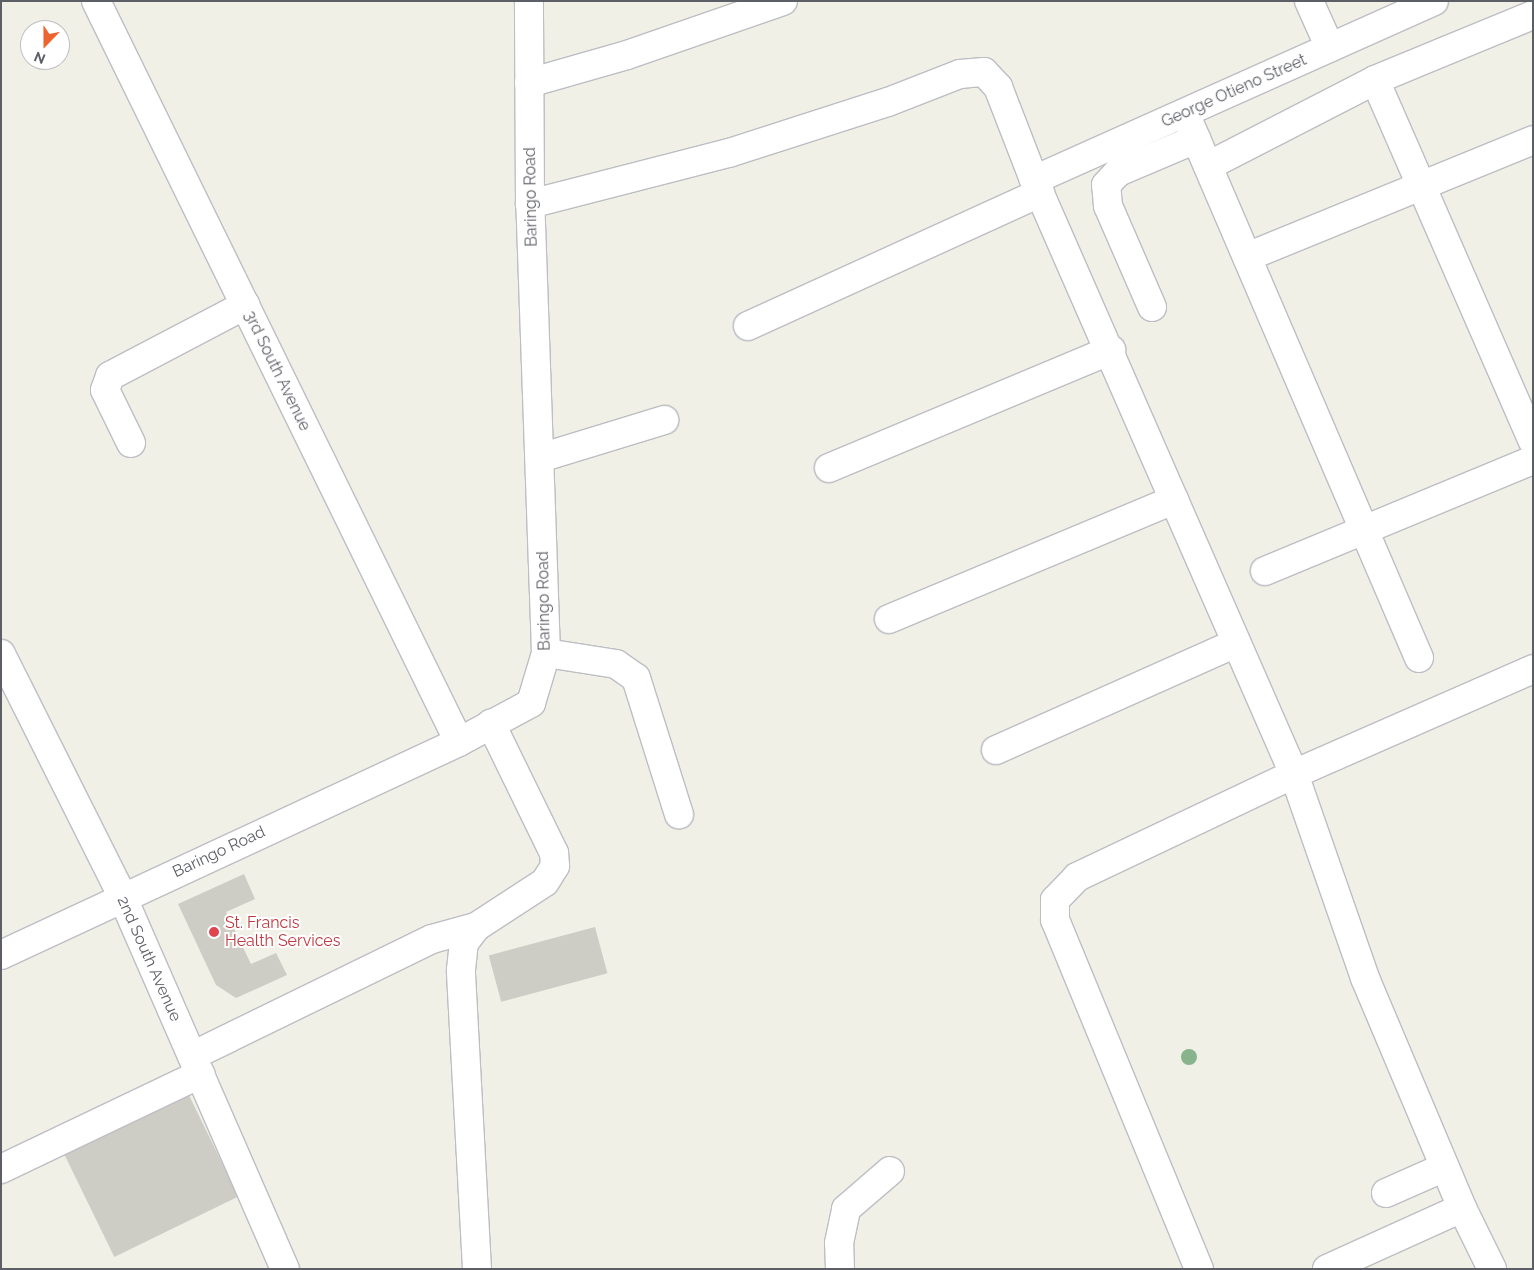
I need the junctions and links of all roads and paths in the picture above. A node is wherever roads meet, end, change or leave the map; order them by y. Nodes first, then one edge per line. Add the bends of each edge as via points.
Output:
1 (96, 1) edge
2 (529, 1) edge
3 (784, 1) edge
4 (1309, 1) edge
5 (1434, 1) edge
6 (1533, 15) edge
7 (1330, 48) junction
8 (1376, 80) junction
9 (530, 83) junction
10 (1185, 113) junction
11 (1196, 139) junction
12 (1533, 140) edge
13 (1208, 166) junction
14 (1423, 184) junction
15 (1037, 186) junction
16 (530, 204) junction
17 (1247, 257) junction
18 (245, 305) junction
19 (1152, 307) dead end
20 (748, 326) dead end
21 (1111, 350) junction
22 (664, 420) dead end
23 (1533, 441) edge
24 (131, 443) dead end
25 (540, 458) junction
26 (1533, 460) edge
27 (829, 468) dead end
28 (1174, 500) junction
29 (1365, 528) junction
30 (1265, 571) dead end
31 (889, 619) dead end
32 (1236, 643) junction
33 (546, 653) junction
34 (1, 654) edge
35 (1419, 658) dead end
36 (1533, 669) edge
37 (491, 724) junction
38 (459, 742) junction
39 (996, 750) dead end
40 (1294, 774) junction
41 (679, 814) dead end
42 (122, 896) junction
43 (476, 927) junction
44 (1, 954) edge
45 (196, 1065) junction
46 (1445, 1167) junction
47 (1, 1169) edge
48 (890, 1171) dead end
49 (1386, 1193) dead end
50 (1462, 1208) junction
51 (285, 1269) edge
52 (477, 1269) edge
53 (840, 1269) edge
54 (1199, 1269) edge
55 (1327, 1269) edge
56 (1492, 1269) edge

1 - 18 street, 3rd South Avenue
2 - 9 street, Baringo Road
3 - 9 street via 627,55
4 - 7 street
5 - 7 street, George Otieno Street
6 - 8 street
7 - 10 street, George Otieno Street
8 - 13 street
8 - 14 street
9 - 16 street, Baringo Road
10 - 11 street
10 - 15 street, George Otieno Street
11 - 13 street
11 - 19 street via 1118,172 1106,185 1108,206
12 - 14 street
13 - 17 street
14 - 17 street
14 - 23 street
15 - 16 street via 998,87 984,72 960,74 888,102 730,153
15 - 20 street, George Otieno Street
15 - 21 street
16 - 25 street, Baringo Road
17 - 29 street
18 - 24 street via 110,376 105,390
18 - 38 street, 3rd South Avenue
21 - 27 street
21 - 28 street
22 - 25 street
25 - 33 street, Baringo Road
26 - 29 street
28 - 31 street
28 - 32 street
29 - 30 street
29 - 35 street
32 - 39 street
32 - 40 street
33 - 37 street, Baringo Road via 531,703
33 - 41 street via 616,664 636,678
34 - 42 street, 2nd South Avenue
36 - 40 street
37 - 38 street, Baringo Road
37 - 43 street via 554,853 555,866 545,882
38 - 42 street, Baringo Road
40 - 46 street via 1365,978
40 - 54 street via 1077,877 1055,900 1054,920
42 - 44 street, Baringo Road
42 - 45 street, 2nd South Avenue
43 - 45 street via 432,939
43 - 52 street via 464,942 461,970
45 - 47 street
45 - 51 street, 2nd South Avenue
46 - 49 street
46 - 50 street
48 - 53 street via 846,1209 839,1243
50 - 55 street
50 - 56 street

